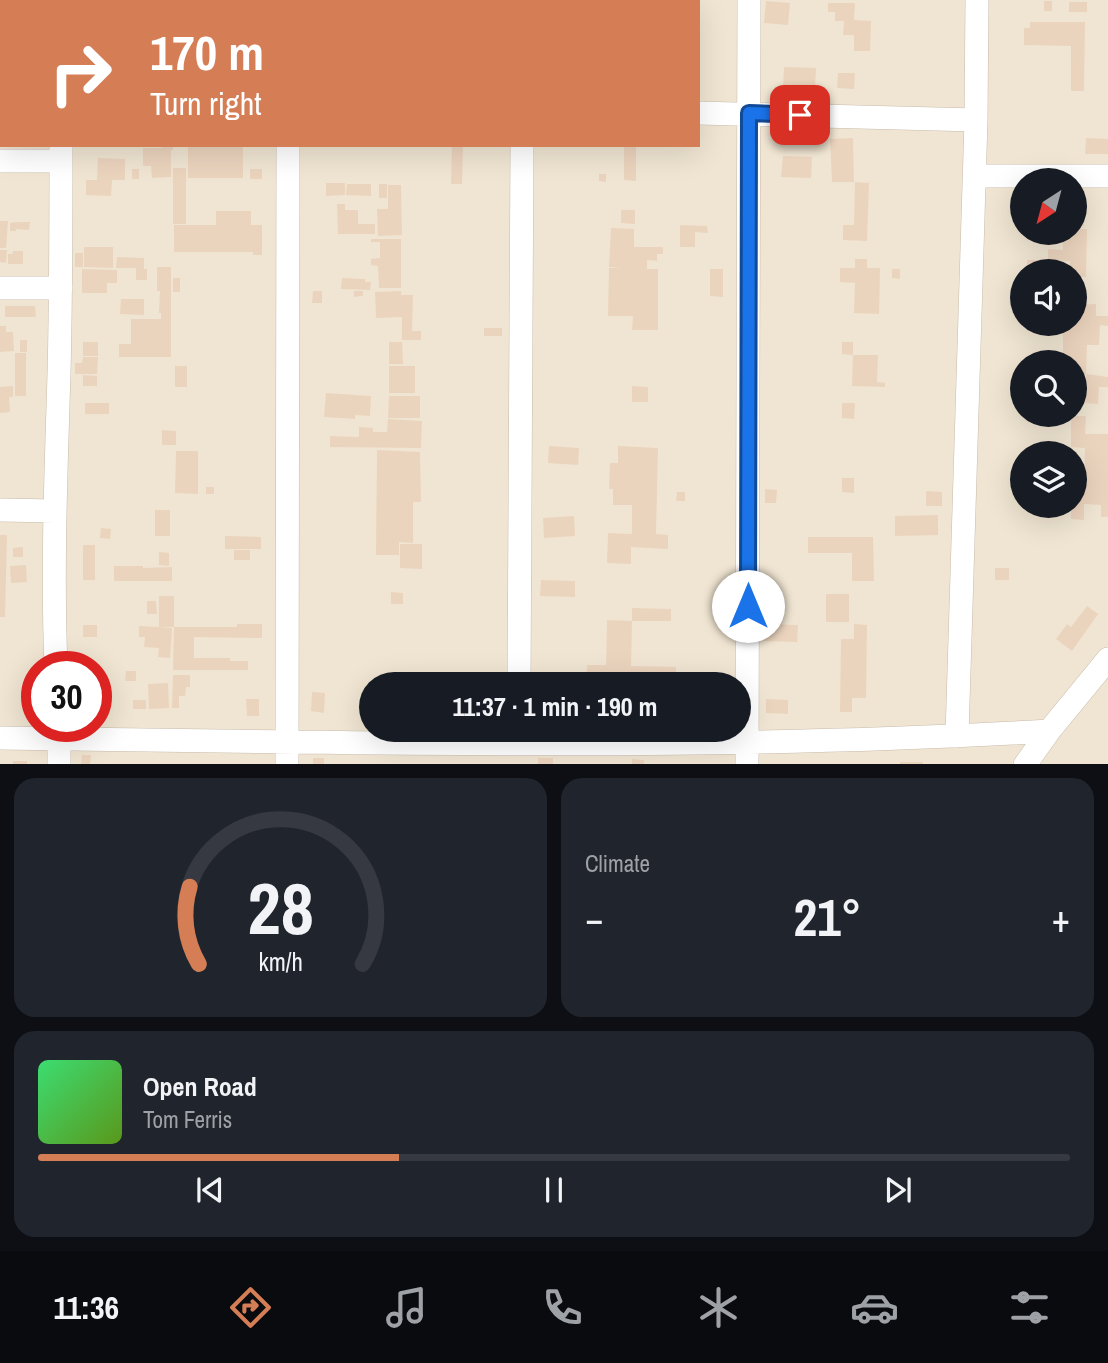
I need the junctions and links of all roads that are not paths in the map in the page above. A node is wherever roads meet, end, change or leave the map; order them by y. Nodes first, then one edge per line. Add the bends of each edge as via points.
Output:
1 (749, 0) edge
2 (977, 0) edge
3 (700, 113) edge
4 (749, 113) junction
5 (976, 120) junction
6 (288, 147) edge
7 (522, 147) edge
8 (61, 153) edge
9 (0, 161) edge
10 (975, 176) junction
11 (1108, 176) edge
12 (0, 288) edge
13 (61, 288) junction
14 (0, 510) edge
15 (55, 511) junction
16 (55, 651) edge
17 (1108, 659) edge
18 (520, 672) edge
19 (1049, 731) junction
20 (21, 736) edge
21 (957, 736) junction
22 (0, 738) edge
23 (112, 738) edge
24 (60, 742) edge
25 (519, 746) edge
26 (287, 753) edge
27 (747, 754) edge
28 (59, 764) edge
29 (1026, 764) edge

1 - 4 street
2 - 5 street
3 - 4 street
4 - 5 street
4 - 27 street
5 - 10 street
6 - 26 street
7 - 18 street
8 - 9 street
8 - 13 street
10 - 11 street
10 - 21 street
12 - 13 street
13 - 15 street
14 - 15 street
15 - 16 street
17 - 19 street
19 - 21 street
19 - 29 street
20 - 22 street
21 - 27 street
23 - 26 street
24 - 28 street
25 - 26 street
25 - 27 street

